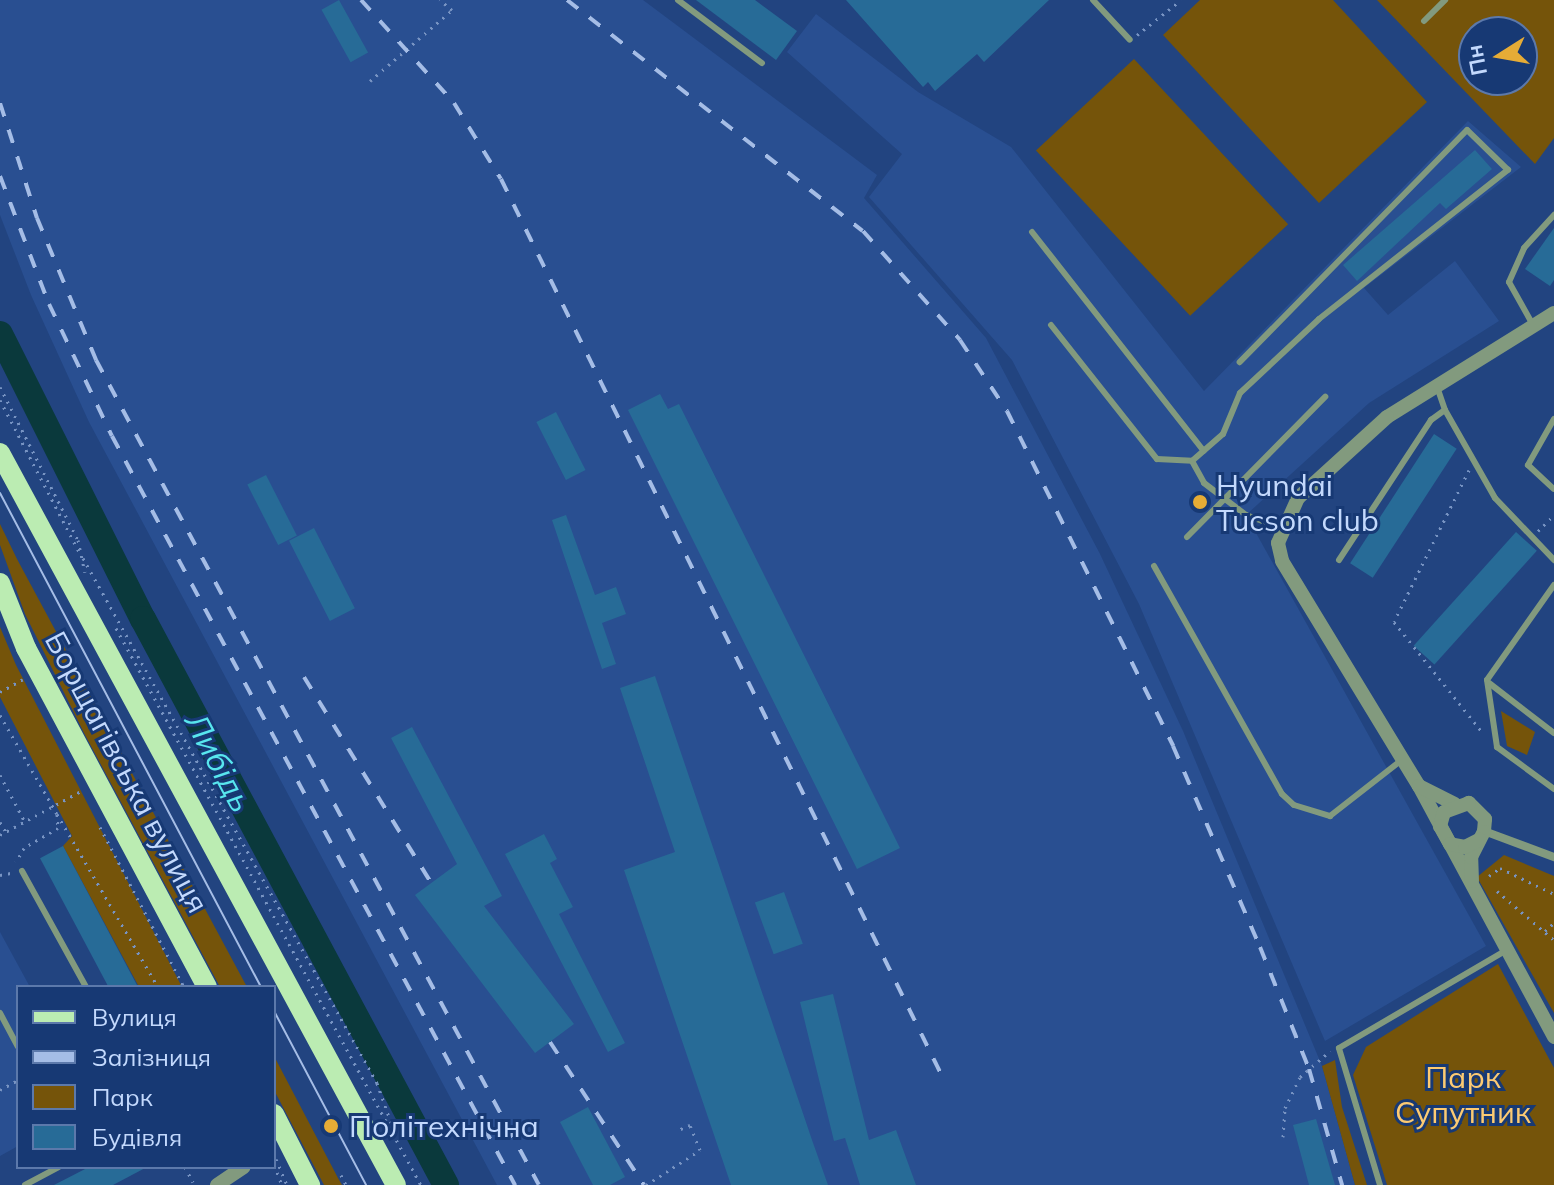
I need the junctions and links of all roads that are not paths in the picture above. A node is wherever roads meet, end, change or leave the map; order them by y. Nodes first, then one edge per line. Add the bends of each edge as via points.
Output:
1 (678, 0) edge
2 (1093, 0) edge
3 (1445, 0) edge
4 (1424, 21) dead end
5 (1130, 40) road end
6 (762, 63) dead end
7 (1554, 215) edge
8 (1032, 232) dead end
9 (1554, 313) edge
10 (1051, 325) dead end
11 (1533, 325) junction
12 (1240, 362) dead end
13 (1436, 383) junction
14 (1325, 397) dead end
15 (1445, 410) junction
16 (1554, 419) edge
17 (1204, 451) junction
18 (0, 453) edge
19 (1192, 461) junction
20 (1554, 489) edge
21 (1221, 496) junction
22 (1281, 528) junction
23 (1187, 537) dead end
24 (1339, 560) dead end
25 (1554, 560) edge
26 (1154, 566) dead end
27 (0, 583) edge
28 (1554, 585) edge
29 (1487, 680) junction
30 (1554, 733) edge
31 (1403, 759) junction
32 (1419, 786) junction
33 (1554, 789) edge
34 (1455, 804) junction
35 (1442, 833) junction
36 (1482, 836) junction
37 (1554, 857) edge
38 (22, 871) dead end
39 (1475, 893) junction
40 (1505, 951) junction
41 (85, 985) edge
42 (206, 985) edge
43 (0, 1013) edge
44 (1554, 1037) edge
45 (16, 1043) edge
46 (276, 1128) edge
47 (279, 1148) edge
48 (55, 1169) edge
49 (241, 1169) edge
50 (25, 1185) edge
51 (217, 1185) edge
52 (310, 1185) edge
53 (396, 1185) edge
54 (1380, 1185) edge

1 - 6 lane
2 - 5 lane
3 - 4 lane
7 - 11 lane via 1524,248 1509,282
8 - 17 lane
9 - 11 street
10 - 19 lane via 1157,459
11 - 13 street
12 - 17 lane via 1467,130 1508,170 1319,319 1240,393 1223,434
13 - 15 lane
13 - 22 street via 1340,456 1298,498
14 - 21 lane
15 - 24 lane via 1431,420
15 - 25 lane via 1472,463
16 - 20 lane via 1528,465
17 - 19 lane
18 - 53 main road, Борщагівська вулиця
19 - 21 lane
21 - 22 lane via 1246,515
21 - 23 lane
22 - 31 street via 1282,561
26 - 31 lane via 1282,794 1294,805 1330,816
27 - 42 main road, Борщагівська вулиця via 26,648
28 - 29 lane
29 - 30 lane via 1500,697
29 - 33 lane via 1497,747
31 - 32 street
32 - 34 street
32 - 35 street
34 - 35 street via 1444,812
34 - 36 street via 1476,807
35 - 36 street via 1457,847
35 - 39 street
36 - 37 street
36 - 39 street via 1470,872
38 - 41 lane
39 - 40 street
40 - 44 street
40 - 54 lane via 1339,1048
43 - 45 lane
46 - 47 main road
47 - 52 main road
48 - 50 lane
49 - 51 street

